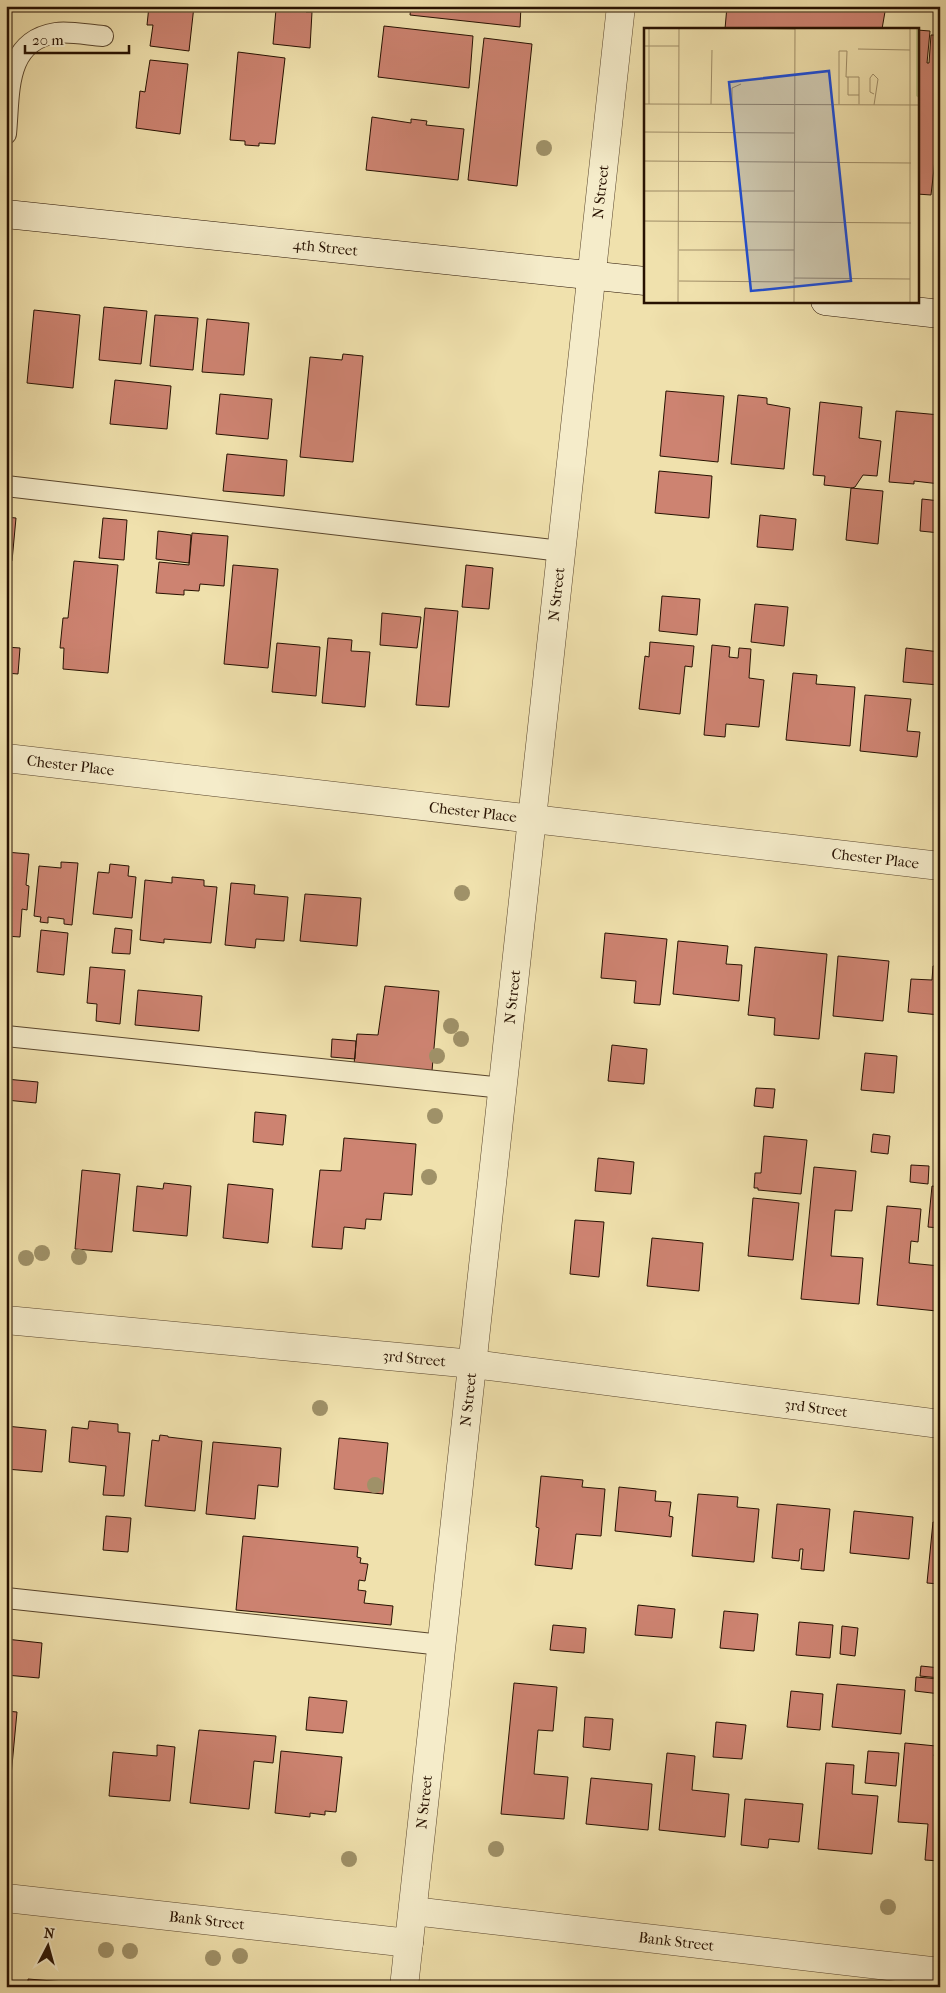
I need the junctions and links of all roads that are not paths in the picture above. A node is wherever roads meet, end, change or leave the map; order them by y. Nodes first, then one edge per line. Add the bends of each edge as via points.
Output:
1 (621, 6) edge
2 (103, 36) dead end
3 (6, 134) edge
4 (6, 214) edge
5 (592, 275) junction
6 (644, 281) edge
7 (834, 302) edge
8 (940, 314) edge
9 (6, 486) edge
10 (562, 551) junction
11 (6, 758) edge
12 (532, 819) junction
13 (940, 866) edge
14 (6, 1036) edge
15 (503, 1088) junction
16 (6, 1320) edge
17 (473, 1364) junction
18 (940, 1424) edge
19 (6, 1598) edge
20 (442, 1645) junction
21 (6, 1898) edge
22 (413, 1911) junction
23 (409, 1943) junction
24 (940, 1972) edge
25 (404, 1987) edge

1 - 5 street, N Street
2 - 3 lane via 56,33 37,39 23,49 12,75
4 - 5 street, 4th Street
5 - 6 street, 4th Street
5 - 10 street, N Street
7 - 8 street
9 - 10 lane
10 - 12 street, N Street
11 - 12 street, Chester Place
12 - 13 street, Chester Place
12 - 15 street, N Street
14 - 15 lane
15 - 17 street, N Street
16 - 17 street, 3rd Street
17 - 18 street, 3rd Street
17 - 20 street, N Street
19 - 20 lane
20 - 22 street, N Street
21 - 23 street, Bank Street
22 - 23 street, N Street
22 - 24 street, Bank Street
23 - 25 street, N Street

